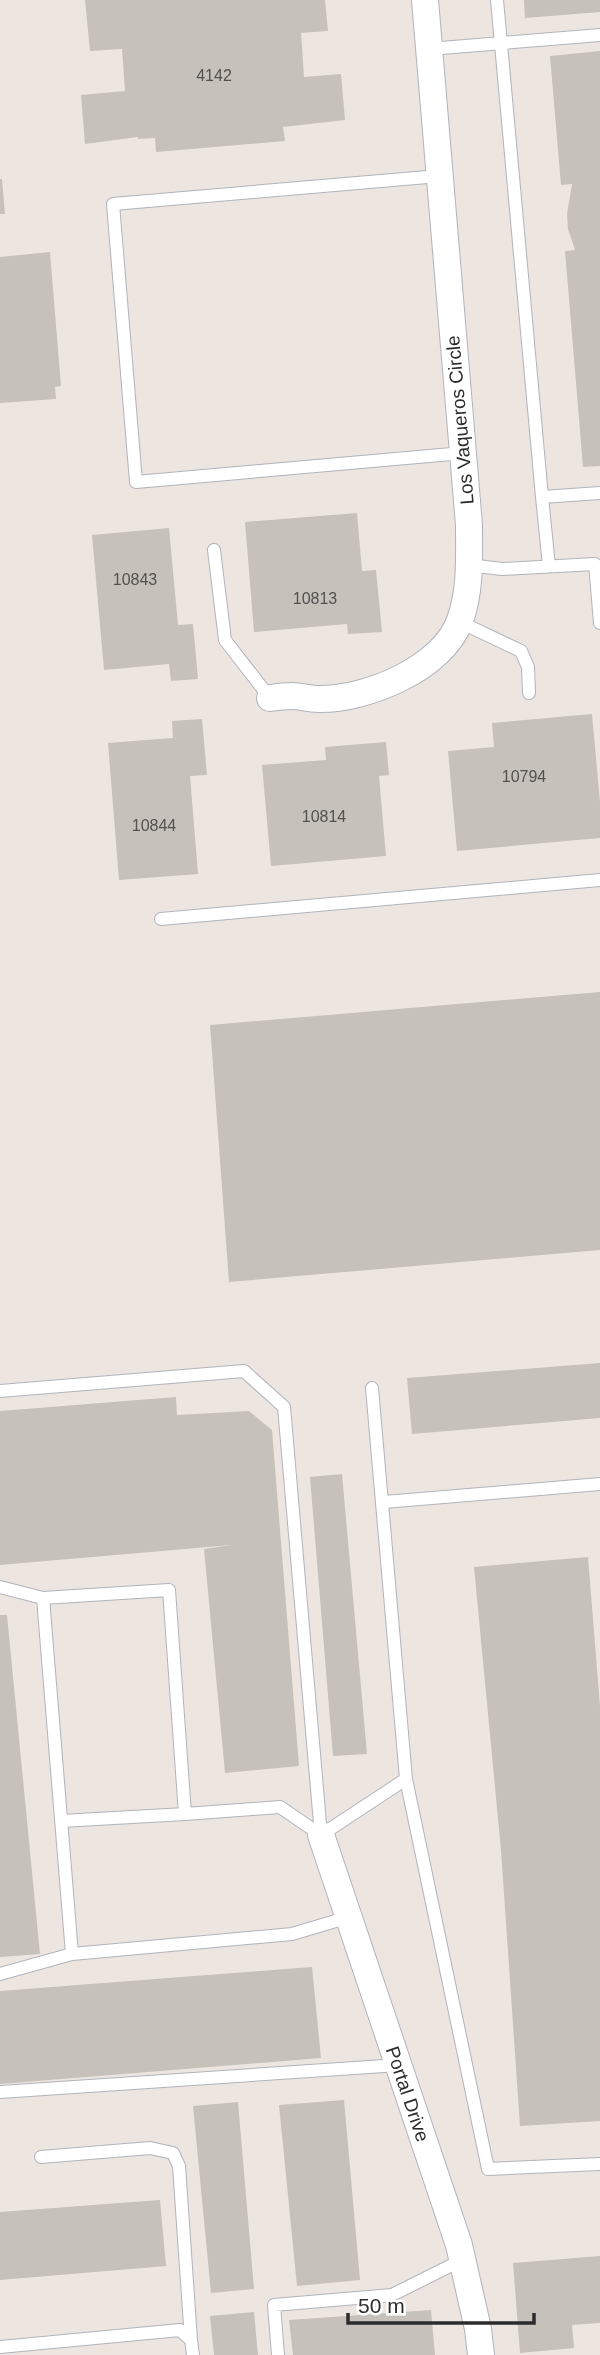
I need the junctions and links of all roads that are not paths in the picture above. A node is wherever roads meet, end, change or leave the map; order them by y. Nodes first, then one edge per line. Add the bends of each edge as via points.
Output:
1 (425, 0) edge
2 (497, 0) edge
3 (600, 35) edge
4 (501, 43) junction
5 (429, 48) junction
6 (439, 176) junction
7 (463, 453) junction
8 (600, 493) edge
9 (542, 497) junction
10 (214, 550) dead end
11 (469, 565) junction
12 (548, 566) junction
13 (460, 622) junction
14 (600, 623) edge
15 (529, 693) dead end
16 (270, 698) joint
17 (600, 880) edge
18 (161, 919) dead end
19 (372, 1388) dead end
20 (0, 1391) edge
21 (600, 1484) edge
22 (384, 1502) junction
23 (0, 1587) edge
24 (43, 1598) junction
25 (406, 1779) junction
26 (185, 1814) junction
27 (61, 1821) junction
28 (321, 1835) junction
29 (349, 1917) junction
30 (72, 1954) junction
31 (0, 1974) edge
32 (399, 2065) junction
33 (0, 2092) edge
34 (41, 2157) dead end
35 (600, 2164) edge
36 (462, 2260) junction
37 (191, 2340) junction
38 (0, 2347) edge
39 (193, 2355) edge
40 (278, 2355) edge
41 (481, 2355) edge

1 - 5 street, Los Vaqueros Circle
2 - 4 lane
3 - 4 lane
4 - 5 lane
4 - 9 lane
5 - 6 street, Los Vaqueros Circle
6 - 7 street, Los Vaqueros Circle
6 - 7 lane via 113,204 136,482
7 - 11 street, Los Vaqueros Circle
8 - 9 lane
9 - 12 lane
10 - 16 lane via 225,640
11 - 12 lane via 502,569
11 - 13 street, Los Vaqueros Circle
12 - 14 lane via 595,564
13 - 15 lane via 521,651 528,667
13 - 16 street, Los Vaqueros Circle via 436,657 405,677 363,693 319,699
17 - 18 lane
19 - 22 lane
20 - 28 lane via 244,1371 284,1407
21 - 22 lane
22 - 25 lane
23 - 24 lane
24 - 26 lane via 169,1590
24 - 27 lane
25 - 28 lane
25 - 35 lane via 488,2169
26 - 27 lane
26 - 28 lane via 280,1807
27 - 30 lane
28 - 29 street, Portal Drive
29 - 30 lane via 292,1934
29 - 32 street, Portal Drive
30 - 31 lane
32 - 33 lane
32 - 36 street, Portal Drive
34 - 37 lane via 150,2148 173,2153 179,2166
36 - 40 lane via 392,2295 274,2305
36 - 41 street, Portal Drive
37 - 38 lane via 180,2330
37 - 39 lane

